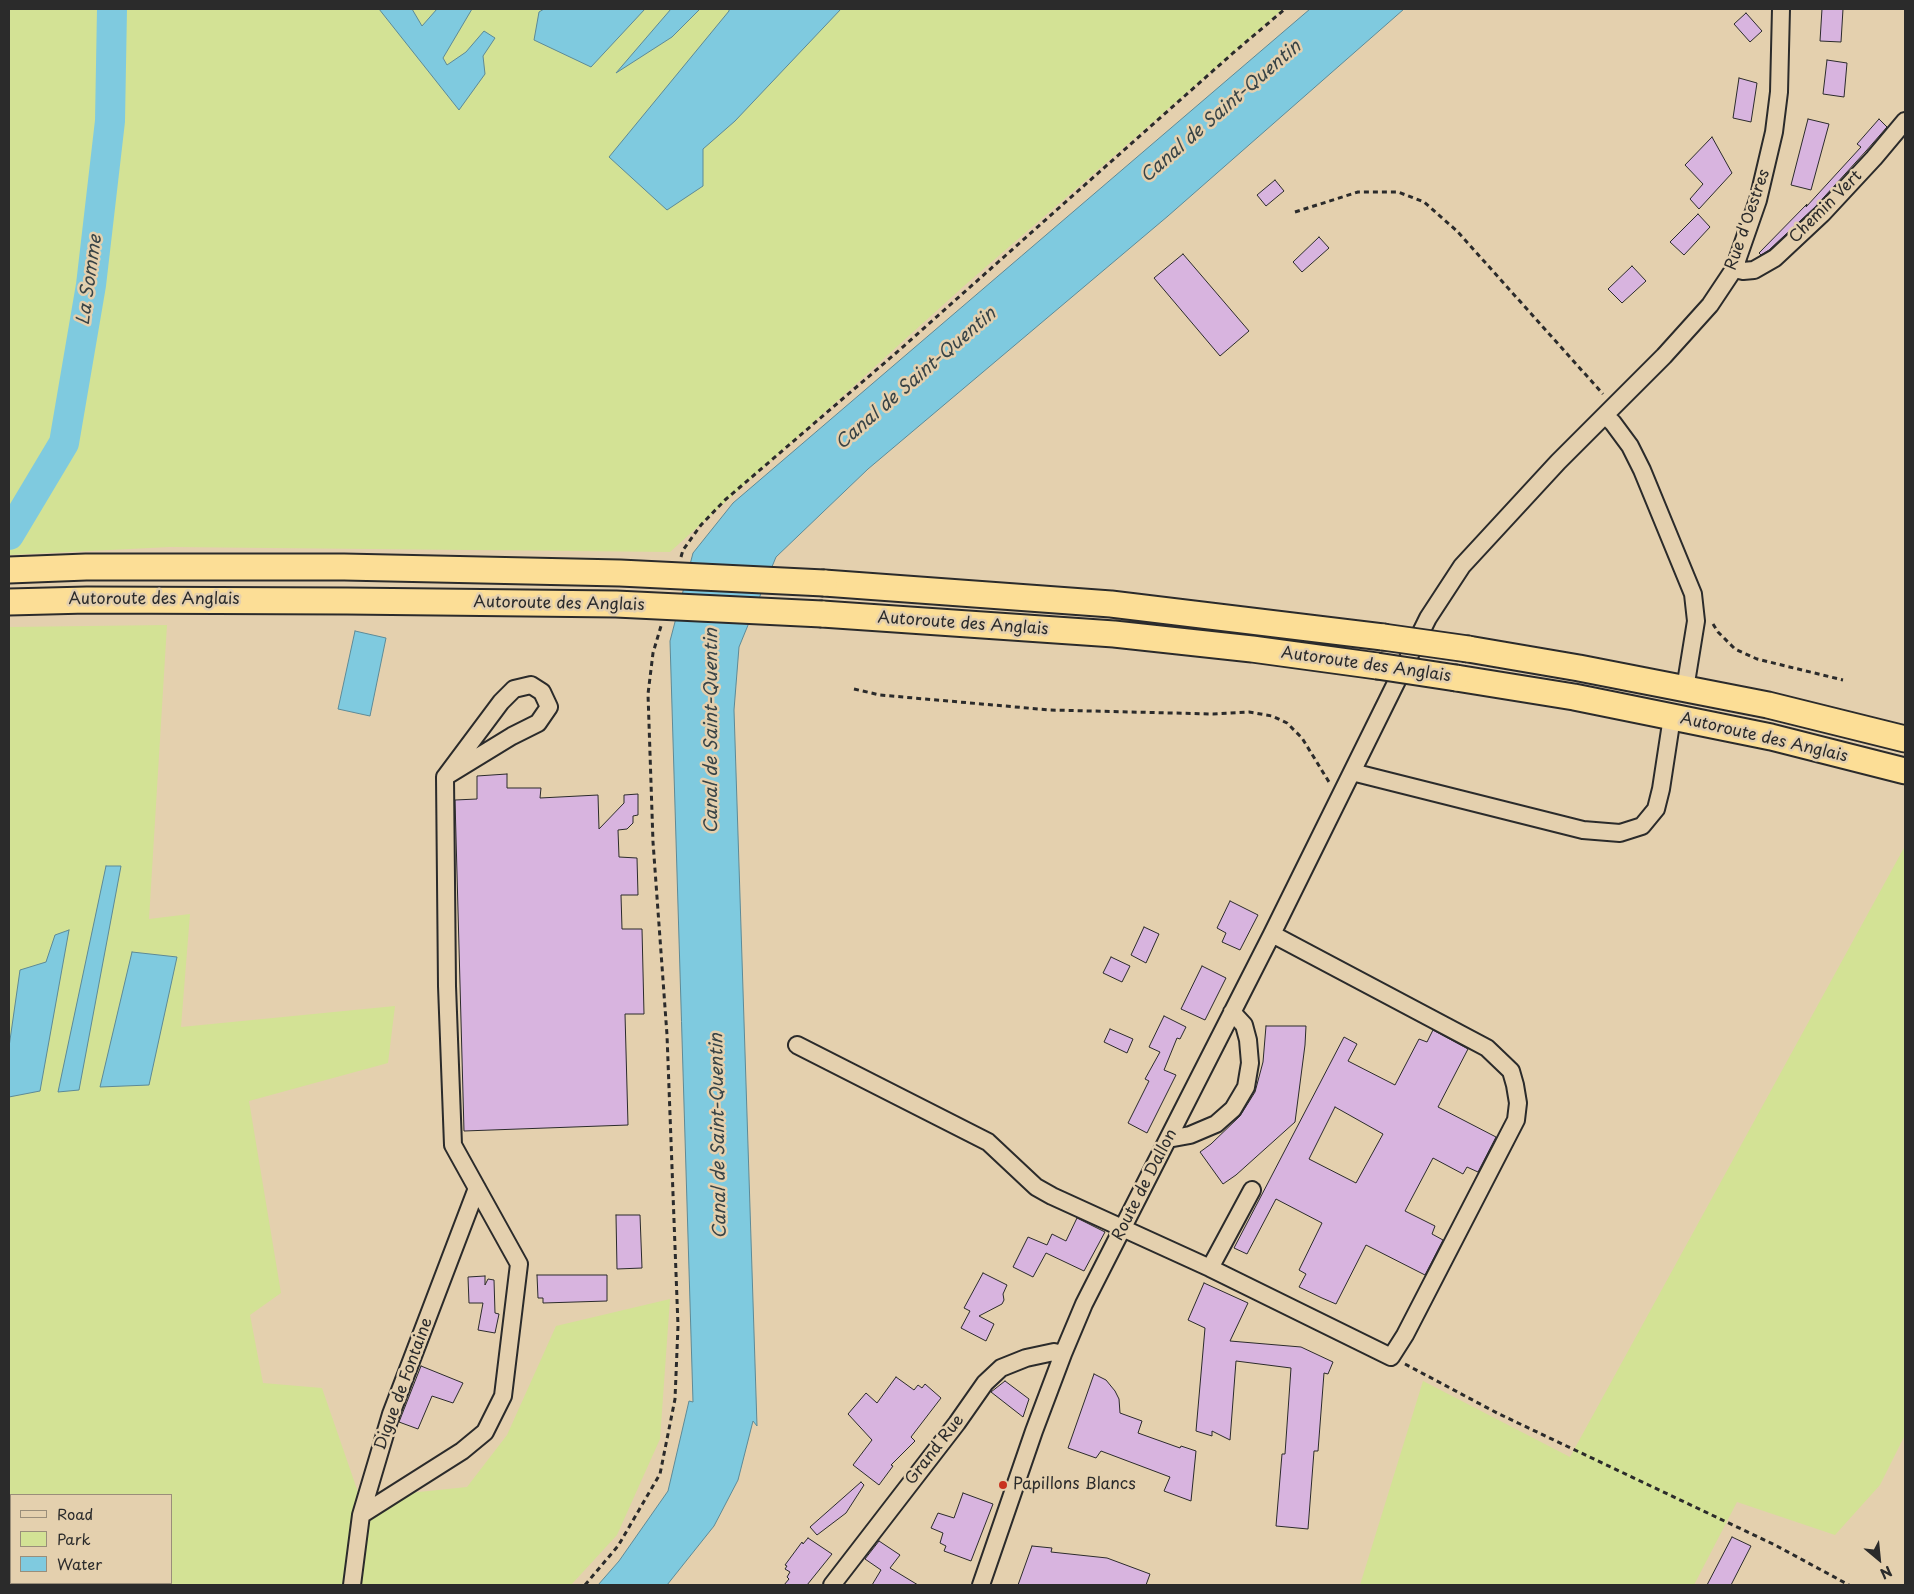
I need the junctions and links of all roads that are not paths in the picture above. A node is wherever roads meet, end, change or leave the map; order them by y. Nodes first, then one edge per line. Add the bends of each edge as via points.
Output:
1 (1781, 9) edge
2 (1905, 122) edge
3 (1734, 269) junction
4 (1610, 410) junction
5 (9, 570) edge
6 (9, 602) edge
7 (1685, 689) junction
8 (1672, 717) junction
9 (1905, 739) edge
10 (1905, 771) edge
11 (1352, 772) junction
12 (445, 778) junction
13 (1272, 934) junction
14 (1232, 1012) junction
15 (797, 1045) dead end
16 (1168, 1139) junction
17 (477, 1188) junction
18 (1252, 1190) dead end
19 (1123, 1228) junction
20 (1210, 1268) junction
21 (1063, 1354) junction
22 (362, 1515) junction
23 (352, 1585) edge
24 (832, 1585) edge
25 (982, 1585) edge

1 - 3 street, Rue d'Oestres via 1779,92 1774,132 1758,200
2 - 3 street, Chemin Vert via 1822,214 1775,258 1754,270
3 - 4 street, Rue d'Oestres via 1710,305
4 - 7 street via 1613,423 1642,470 1693,594 1696,621
4 - 11 street, Rue d'Oestres via 1462,566 1428,618
5 - 7 highway, Autoroute des Anglais, bridge via 344,567 620,573 824,583 1111,604 1383,637 1579,668
6 - 8 highway, Autoroute des Anglais, bridge via 616,604 1114,634 1377,666 1574,697
7 - 9 highway, Autoroute des Anglais via 1768,705
8 - 10 highway, Autoroute des Anglais via 1771,737
8 - 11 street via 1656,809 1642,826 1620,833 1583,830
11 - 13 street, Route de Dallon
12 - 12 street via 538,723 549,707 542,692 531,686 514,689
12 - 17 street via 446,986 453,1145
13 - 14 street, Route de Dallon
13 - 20 street via 1487,1048 1511,1071 1518,1103 1516,1120 1391,1357
14 - 16 street, Route de Dallon
14 - 16 street via 1244,1025 1248,1040 1250,1063 1246,1087 1233,1109 1216,1124 1190,1135
15 - 19 street via 988,1142 1036,1187
16 - 19 street, Route de Dallon
17 - 22 street, Digue de Fontaine via 391,1414
17 - 22 street via 519,1264 503,1396 485,1432 462,1451
18 - 20 street
19 - 20 street
19 - 21 street, Route de Dallon via 1084,1304
21 - 24 street, Grand Rue via 1054,1352 1026,1358 1001,1368 985,1383
21 - 25 street, Route de Dallon
22 - 23 street, Digue de Fontaine

